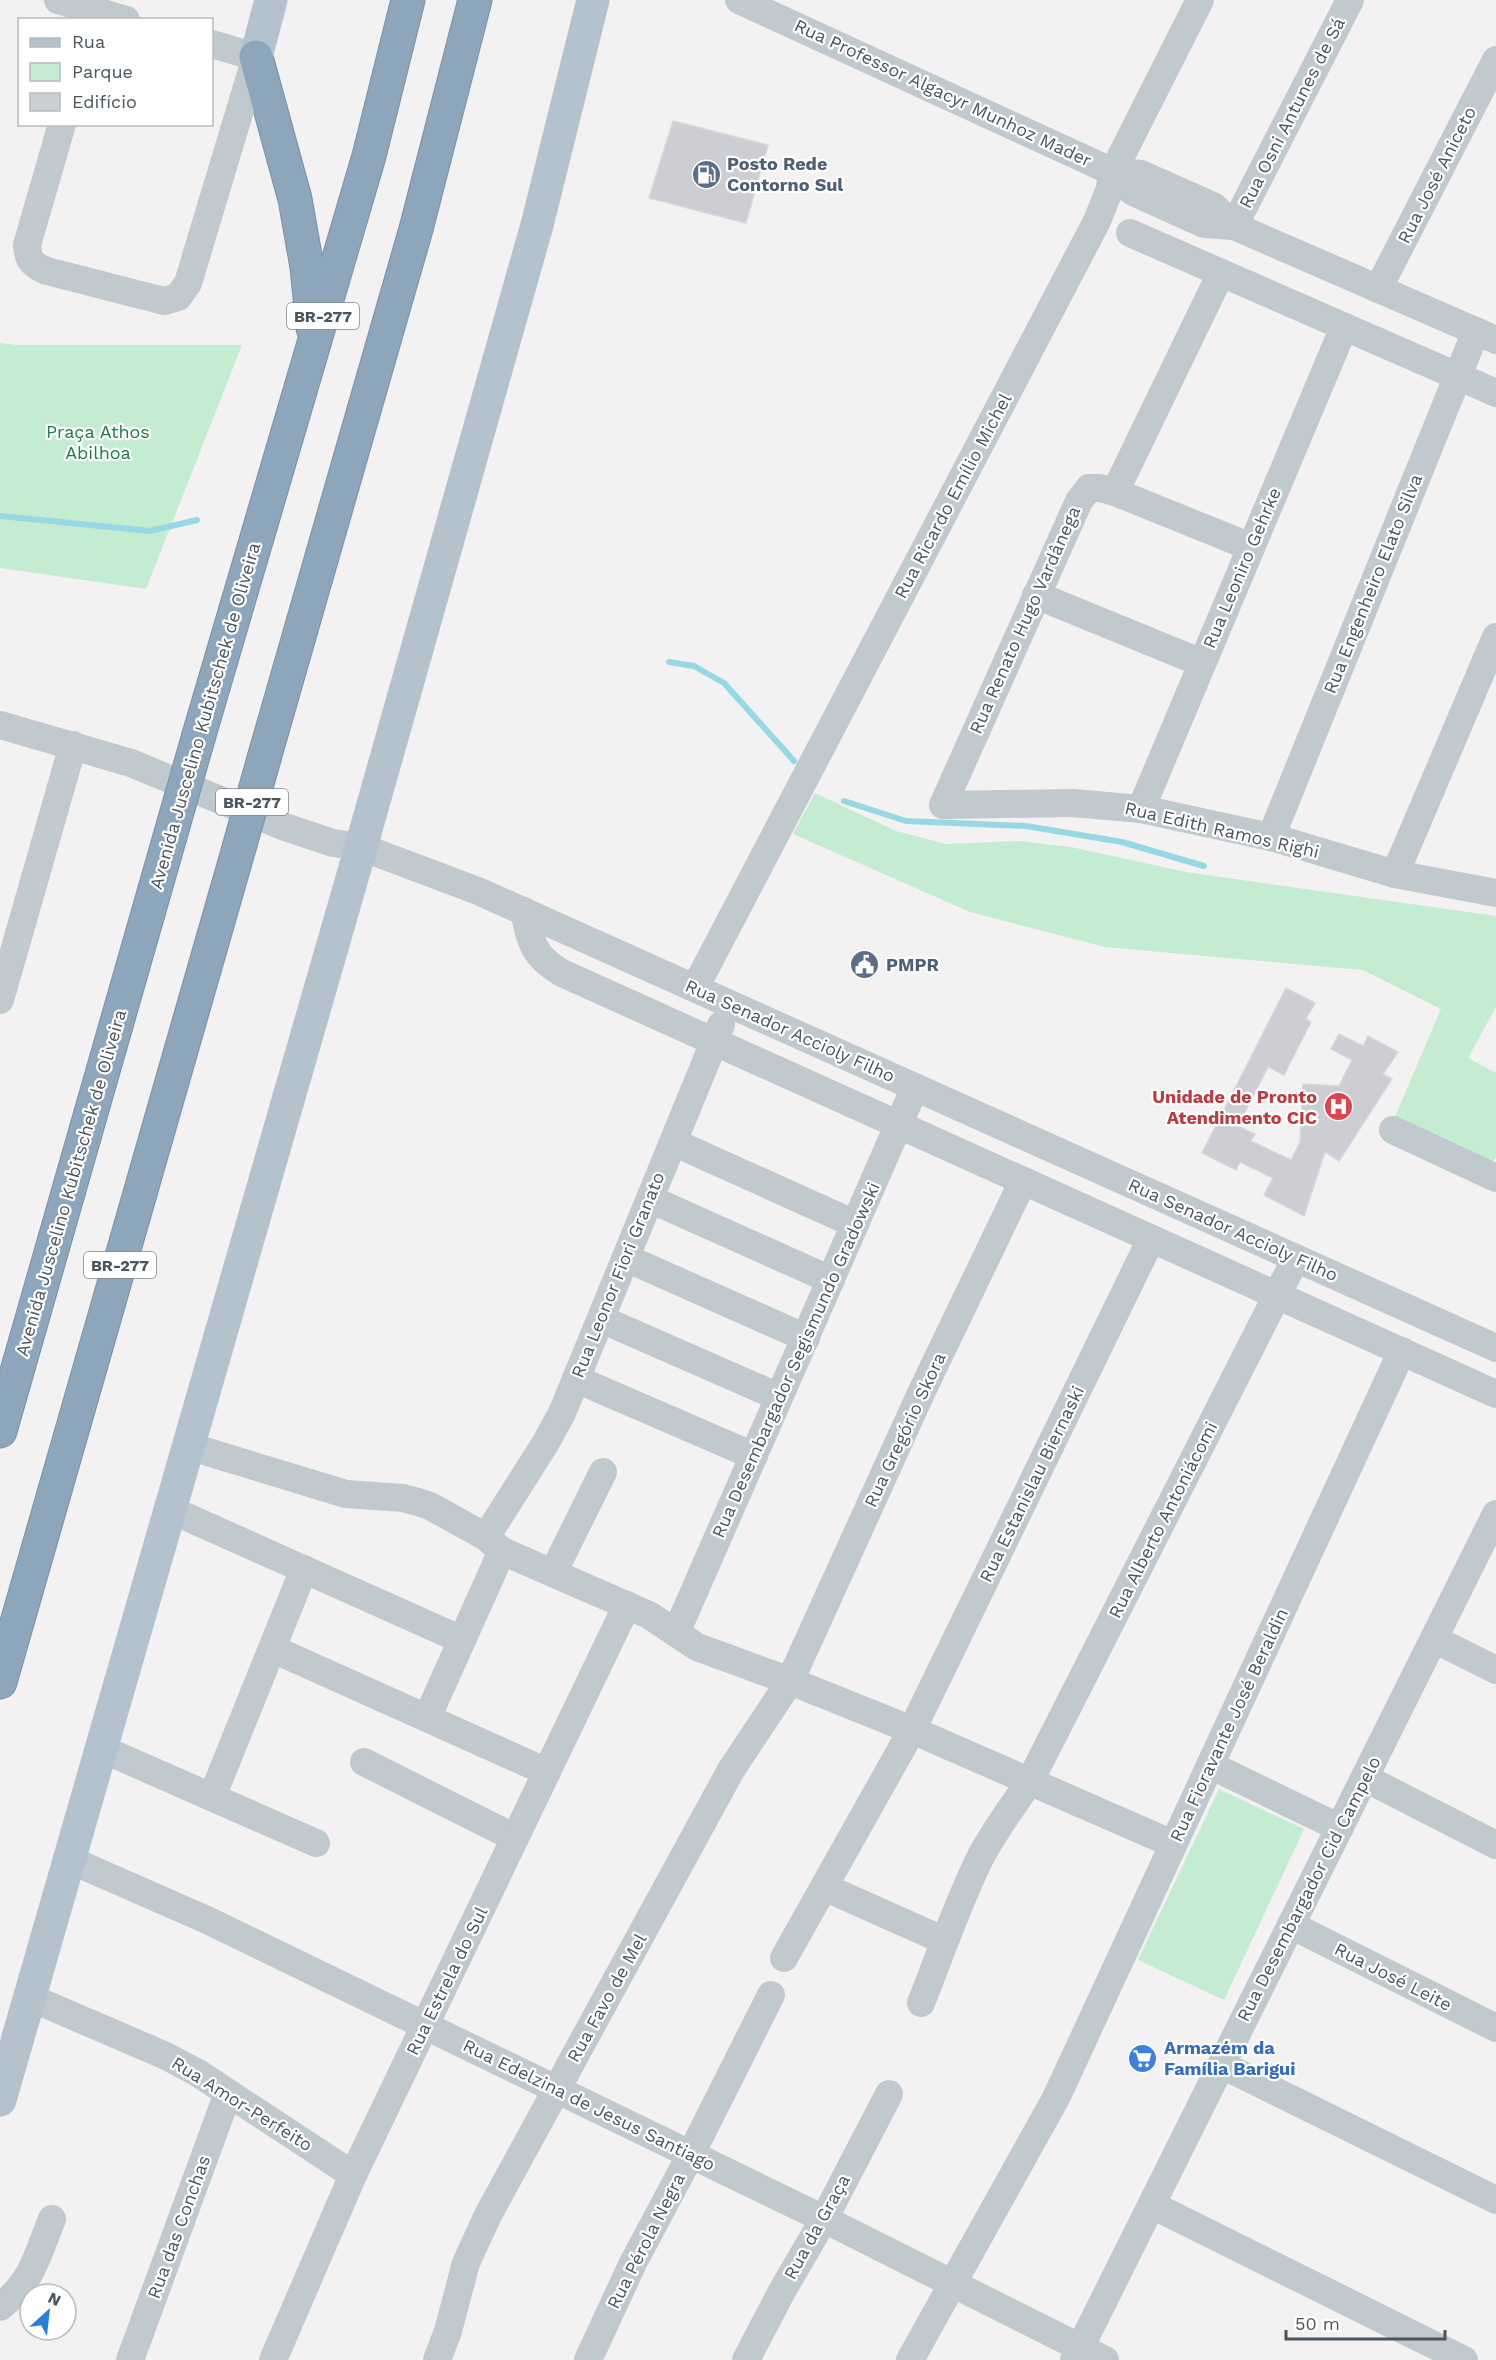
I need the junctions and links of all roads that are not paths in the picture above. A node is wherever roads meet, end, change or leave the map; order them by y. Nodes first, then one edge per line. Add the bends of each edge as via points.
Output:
1 (58, 0) edge
2 (271, 0) edge
3 (408, 0) edge
4 (475, 0) edge
5 (593, 0) edge
6 (739, 0) edge
7 (1200, 0) edge
8 (1350, 0) edge
9 (94, 15) edge
10 (113, 18) edge
11 (213, 44) edge
12 (256, 57) junction
13 (1496, 60) edge
14 (61, 126) edge
15 (1113, 172) junction
16 (1234, 226) junction
17 (1130, 233) dead end
18 (1221, 273) junction
19 (1378, 289) junction
20 (1344, 327) junction
21 (1486, 336) edge
22 (314, 345) junction
23 (1458, 377) junction
24 (1496, 393) edge
25 (1115, 492) junction
26 (1251, 547) junction
27 (1036, 596) junction
28 (1496, 638) edge
29 (1202, 663) junction
30 (0, 725) edge
31 (72, 745) junction
32 (943, 805) joint
33 (1141, 809) junction
34 (1271, 837) junction
35 (361, 847) junction
36 (1395, 874) junction
37 (1496, 893) edge
38 (524, 911) junction
39 (695, 988) junction
40 (0, 1000) edge
41 (730, 1003) junction
42 (714, 1041) junction
43 (915, 1087) junction
44 (898, 1125) junction
45 (1393, 1130) dead end
46 (673, 1142) junction
47 (1496, 1178) edge
48 (1023, 1181) junction
49 (650, 1200) junction
50 (855, 1224) junction
51 (1151, 1239) junction
52 (626, 1258) junction
53 (1296, 1258) junction
54 (831, 1280) junction
55 (1277, 1295) junction
56 (601, 1319) junction
57 (806, 1338) junction
58 (1496, 1348) edge
59 (1402, 1351) junction
60 (576, 1379) junction
61 (1496, 1394) edge
62 (779, 1397) junction
63 (0, 1431) edge
64 (188, 1446) junction
65 (754, 1456) junction
66 (603, 1472) dead end
67 (169, 1509) junction
68 (1496, 1514) edge
69 (494, 1544) junction
70 (304, 1569) junction
71 (553, 1573) junction
72 (627, 1605) junction
73 (676, 1633) junction
74 (1434, 1639) junction
75 (462, 1640) junction
76 (273, 1649) junction
77 (1496, 1670) edge
78 (790, 1681) junction
79 (0, 1682) edge
80 (427, 1718) junction
81 (912, 1730) junction
82 (100, 1748) junction
83 (364, 1762) dead end
84 (1210, 1765) junction
85 (547, 1772) junction
86 (1365, 1778) junction
87 (1030, 1781) junction
88 (212, 1797) junction
89 (1340, 1828) junction
90 (515, 1838) junction
91 (316, 1843) dead end
92 (1173, 1844) junction
93 (1496, 1845) edge
94 (68, 1859) junction
95 (824, 1887) junction
96 (1291, 1925) junction
97 (945, 1941) junction
98 (784, 1958) dead end
99 (771, 1995) dead end
100 (29, 1996) junction
101 (921, 2003) dead end
102 (425, 2025) junction
103 (1496, 2028) edge
104 (1222, 2065) junction
105 (557, 2090) junction
106 (228, 2093) junction
107 (889, 2094) dead end
108 (0, 2100) edge
109 (691, 2154) junction
110 (353, 2175) junction
111 (1494, 2194) edge
112 (1152, 2205) junction
113 (824, 2218) junction
114 (52, 2219) dead end
115 (952, 2283) junction
116 (0, 2307) edge
117 (1087, 2356) edge
118 (130, 2360) edge
119 (273, 2360) edge
120 (437, 2360) edge
121 (588, 2360) edge
122 (746, 2360) edge
123 (910, 2360) edge
124 (1464, 2360) edge

1 - 9 street
2 - 12 main road
3 - 22 highway, Avenida Juscelino Kubitschek de Oliveira / BR-277 via 369,156
4 - 79 highway, BR-277, bridge via 416,229
5 - 35 main road via 537,225
6 - 15 street, Rua Professor Algacyr Munhoz Mader
7 - 15 street, Rua Ricardo Emílio Michel
8 - 16 street, Rua Osni Antunes de Sá
9 - 10 street
11 - 12 street
12 - 14 street via 188,284 178,297 164,301 47,271 31,262 27,245
12 - 22 highway via 302,232
13 - 19 street, Rua José Aniceto
15 - 16 street, Rua Professor Algacyr Munhoz Mader via 1141,174 1213,206
15 - 39 street, Rua Ricardo Emílio Michel via 1097,221
16 - 19 street, Rua Professor Algacyr Munhoz Mader
17 - 18 street
18 - 20 street
18 - 25 street
19 - 21 street, Rua Professor Algacyr Munhoz Mader
20 - 23 street
20 - 26 street, Rua Leoniro Gehrke
21 - 23 street, Rua Engenheiro Elato Silva
22 - 63 highway, Avenida Juscelino Kubitschek de Oliveira / BR-277, bridge
23 - 24 street
23 - 34 street, Rua Engenheiro Elato Silva
25 - 26 street
25 - 27 street, Rua Renato Hugo Vardânega via 1089,488 1083,494
26 - 29 street, Rua Leoniro Gehrke
27 - 29 street
27 - 32 street, Rua Renato Hugo Vardânega
28 - 36 street
29 - 33 street, Rua Leoniro Gehrke
30 - 31 street, Rua Senador Accioly Filho
31 - 35 street, Rua Senador Accioly Filho via 131,763 311,837
31 - 40 street
32 - 33 street, Rua Edith Ramos Righi via 1073,803
33 - 34 street, Rua Edith Ramos Righi
34 - 36 street, Rua Edith Ramos Righi
35 - 38 street, Rua Senador Accioly Filho
35 - 64 main road
36 - 37 street, Rua Edith Ramos Righi
38 - 39 street, Rua Senador Accioly Filho
38 - 42 street via 531,940 548,964
39 - 41 street, Rua Senador Accioly Filho
41 - 42 street, Rua Leonor Fiori Granato
41 - 43 street, Rua Senador Accioly Filho
42 - 44 street
42 - 46 street, Rua Leonor Fiori Granato
43 - 44 street, Rua Desembargador Segismundo Gradowski
43 - 53 street, Rua Senador Accioly Filho
44 - 48 street
44 - 50 street, Rua Desembargador Segismundo Gradowski
45 - 47 street
46 - 49 street, Rua Leonor Fiori Granato
46 - 50 street
48 - 51 street
48 - 78 street, Rua Gregório Skora via 917,1401
49 - 52 street, Rua Leonor Fiori Granato
49 - 54 street
50 - 54 street, Rua Desembargador Segismundo Gradowski
51 - 55 street
51 - 81 street, Rua Estanislau Biernaski
52 - 56 street, Rua Leonor Fiori Granato
52 - 57 street
53 - 55 street, Rua Alberto Antoniácomi
53 - 58 street, Rua Senador Accioly Filho
54 - 57 street, Rua Desembargador Segismundo Gradowski
55 - 59 street
55 - 87 street, Rua Alberto Antoniácomi
56 - 60 street, Rua Leonor Fiori Granato
56 - 62 street
57 - 62 street, Rua Desembargador Segismundo Gradowski
59 - 61 street
59 - 84 street, Rua Fioravante José Beraldin
60 - 65 street
60 - 69 street, Rua Leonor Fiori Granato
62 - 65 street, Rua Desembargador Segismundo Gradowski
64 - 67 main road
64 - 69 street via 346,1494 418,1502
65 - 73 street, Rua Desembargador Segismundo Gradowski
66 - 71 street
67 - 70 street
67 - 82 main road
68 - 74 street, Rua Desembargador Cid Campelo
69 - 71 street
69 - 75 street, Rua Leonor Fiori Granato
70 - 75 street
70 - 76 street
71 - 72 street
72 - 73 street
72 - 85 street, Rua Estrela do Sul
73 - 78 street via 697,1647
74 - 77 street
74 - 86 street, Rua Desembargador Cid Campelo
75 - 80 street, Rua Leonor Fiori Granato
76 - 80 street
76 - 88 street
78 - 81 street
78 - 105 street, Rua Favo de Mel via 731,1770
80 - 85 street
81 - 87 street
81 - 95 street, Rua Estanislau Biernaski
82 - 88 street
82 - 94 main road
83 - 90 street
84 - 89 street
84 - 92 street, Rua Fioravante José Beraldin
85 - 90 street, Rua Estrela do Sul
86 - 89 street, Rua Desembargador Cid Campelo
86 - 93 street
87 - 92 street
87 - 97 street, Rua Alberto Antoniácomi via 981,1857
88 - 91 street
89 - 96 street, Rua Desembargador Cid Campelo
90 - 102 street, Rua Estrela do Sul
92 - 115 street, Rua Fioravante José Beraldin via 1056,2098
94 - 100 main road
94 - 102 street, Rua Edelzina de Jesus Santiago via 207,1920
95 - 97 street
95 - 98 street, Rua Estanislau Biernaski
96 - 103 street, Rua José Leite
96 - 104 street, Rua Desembargador Cid Campelo
97 - 101 street, Rua Alberto Antoniácomi
99 - 109 street, Rua Pérola Negra
100 - 106 street, Rua Amor-Perfeito via 166,2056
100 - 108 main road
102 - 105 street, Rua Edelzina de Jesus Santiago
102 - 110 street, Rua Estrela do Sul
104 - 111 street
104 - 112 street, Rua Desembargador Cid Campelo
105 - 109 street, Rua Edelzina de Jesus Santiago
105 - 120 street, Rua Favo de Mel via 478,2237
106 - 110 street, Rua Amor-Perfeito
106 - 118 street, Rua das Conchas
107 - 113 street, Rua da Graça
109 - 113 street, Rua Edelzina de Jesus Santiago
109 - 121 street, Rua Pérola Negra via 633,2263
110 - 119 street, Rua Estrela do Sul
112 - 117 street, Rua Desembargador Cid Campelo
112 - 124 street
113 - 115 street, Rua Edelzina de Jesus Santiago
113 - 122 street, Rua da Graça
114 - 116 street via 28,2279
115 - 117 street, Rua Edelzina de Jesus Santiago
115 - 123 street, Rua Fioravante José Beraldin

